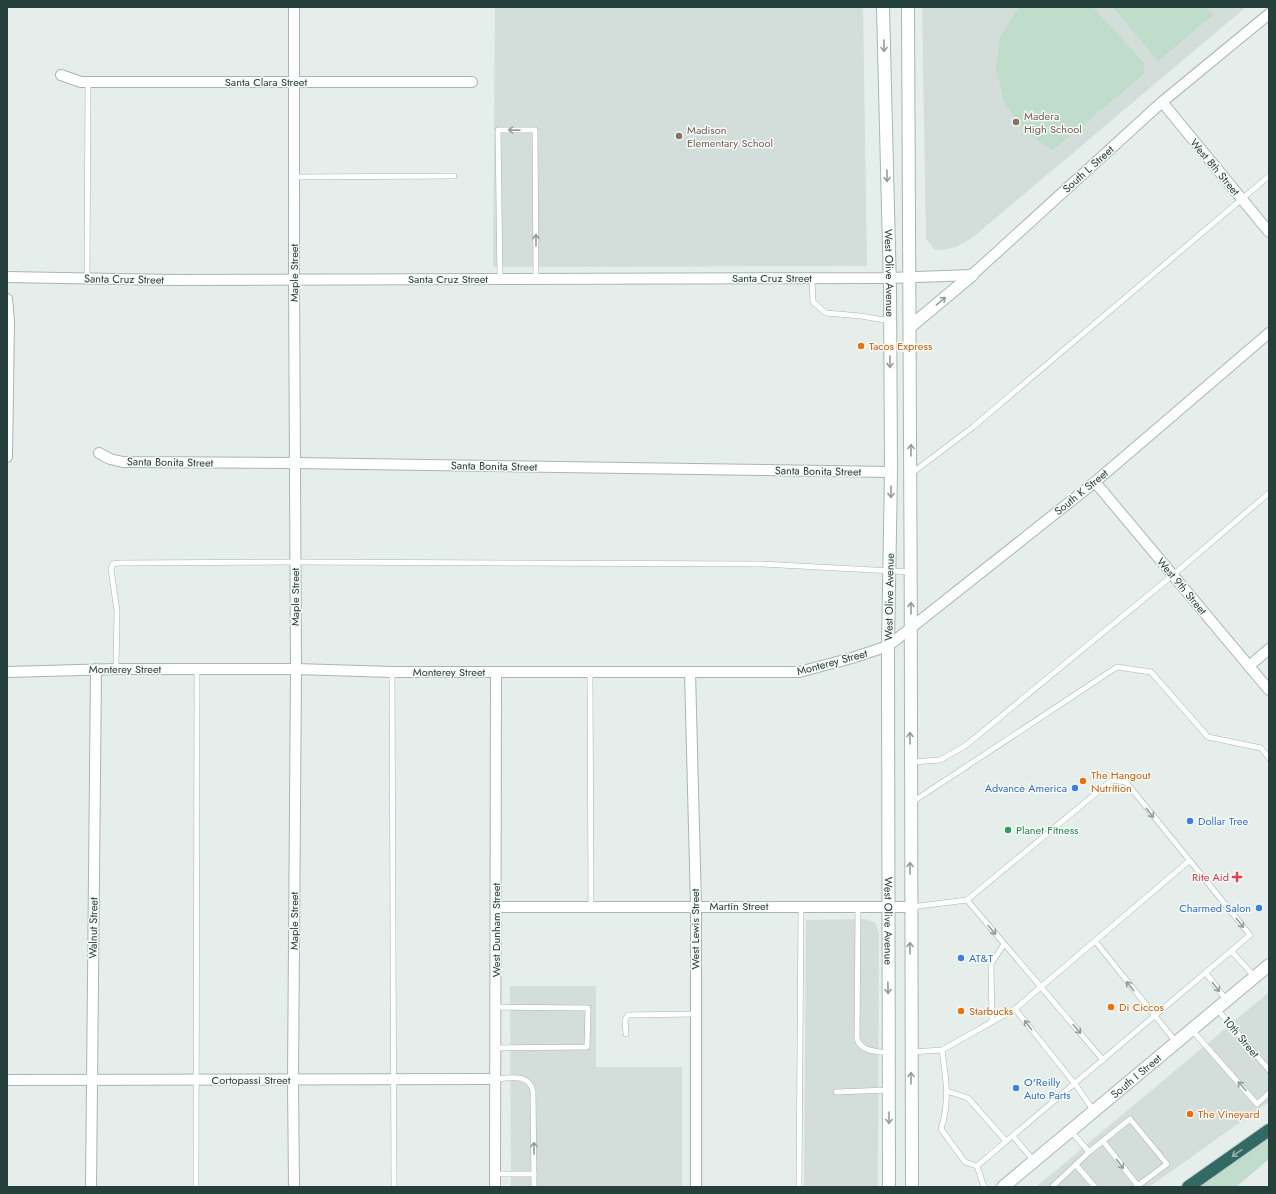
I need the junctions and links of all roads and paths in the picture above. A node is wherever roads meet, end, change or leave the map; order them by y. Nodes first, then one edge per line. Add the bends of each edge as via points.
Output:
1 (294, 7) edge
2 (883, 7) edge
3 (908, 7) edge
4 (1269, 14) edge
5 (61, 75) dead end
6 (88, 82) junction
7 (294, 82) junction
8 (472, 82) dead end
9 (1162, 102) junction
10 (454, 176) dead end
11 (1269, 176) edge
12 (294, 177) junction
13 (1241, 199) junction
14 (1269, 232) edge
15 (972, 275) junction
16 (7, 277) edge
17 (911, 277) junction
18 (87, 278) junction
19 (812, 278) junction
20 (890, 278) junction
21 (294, 279) junction
22 (500, 279) junction
23 (536, 279) junction
24 (7, 299) edge
25 (890, 321) junction
26 (911, 326) junction
27 (1269, 333) edge
28 (99, 453) dead end
29 (7, 457) edge
30 (295, 463) junction
31 (891, 472) junction
32 (911, 473) junction
33 (1095, 482) junction
34 (1269, 493) edge
35 (295, 562) junction
36 (890, 571) junction
37 (911, 572) junction
38 (1173, 575) junction
39 (911, 627) junction
40 (888, 646) junction
41 (1269, 649) edge
42 (1249, 666) junction
43 (96, 669) junction
44 (116, 669) junction
45 (197, 669) junction
46 (296, 669) junction
47 (7, 672) edge
48 (392, 672) junction
49 (496, 672) junction
50 (590, 672) junction
51 (690, 672) junction
52 (1269, 690) edge
53 (1269, 758) edge
54 (910, 762) junction
55 (910, 803) junction
56 (1189, 860) junction
57 (967, 900) junction
58 (696, 906) junction
59 (801, 906) junction
60 (496, 907) junction
61 (591, 907) junction
62 (858, 907) junction
63 (888, 907) junction
64 (910, 907) junction
65 (1095, 941) junction
66 (1004, 944) junction
67 (1231, 951) junction
68 (1269, 966) edge
69 (1206, 973) junction
70 (1255, 977) junction
71 (1041, 987) junction
72 (1227, 1001) junction
73 (495, 1007) junction
74 (1015, 1009) junction
75 (1217, 1009) junction
76 (696, 1014) junction
77 (1154, 1016) junction
78 (992, 1022) junction
79 (1192, 1030) junction
80 (626, 1034) dead end
81 (1177, 1042) junction
82 (495, 1048) junction
83 (942, 1050) junction
84 (911, 1052) junction
85 (889, 1053) junction
86 (1103, 1060) junction
87 (1269, 1070) edge
88 (495, 1078) junction
89 (395, 1079) junction
90 (7, 1080) edge
91 (91, 1080) junction
92 (196, 1080) junction
93 (292, 1080) junction
94 (1075, 1084) junction
95 (889, 1090) junction
96 (947, 1091) junction
97 (836, 1092) dead end
98 (1269, 1093) edge
99 (1095, 1111) junction
100 (1269, 1130) edge
101 (1071, 1131) junction
102 (1013, 1136) junction
103 (1006, 1141) junction
104 (1103, 1142) junction
105 (1089, 1152) junction
106 (1034, 1162) junction
107 (1076, 1165) junction
108 (977, 1166) junction
109 (495, 1174) junction
110 (534, 1174) junction
111 (1137, 1186) edge
112 (91, 1187) edge
113 (196, 1187) edge
114 (294, 1187) edge
115 (394, 1187) edge
116 (495, 1187) edge
117 (534, 1187) edge
118 (696, 1187) edge
119 (799, 1187) edge
120 (889, 1187) edge
121 (912, 1187) edge
122 (984, 1187) edge
123 (1003, 1187) edge
124 (1052, 1187) edge
125 (1096, 1187) edge
126 (1188, 1187) edge

1 - 7 street, Maple Street
2 -> 20 main road, West Olive Avenue
3 - 17 main road, West Olive Avenue
4 - 9 street, South L Street
5 - 6 street, Santa Clara Street
6 - 7 street, Santa Clara Street
6 - 18 lane
7 - 8 street, Santa Clara Street
7 - 12 street, Maple Street
9 - 13 street, West 8th Street
9 - 15 street, South L Street
10 - 12 lane
11 - 13 lane
12 - 21 street, Maple Street
13 - 14 street, West 8th Street
13 - 32 lane via 973,427
15 - 17 street
26 -> 15 main road
16 - 18 street, Santa Cruz Street
17 - 20 street
17 - 26 main road, West Olive Avenue
18 - 21 street, Santa Cruz Street
19 - 20 street, Santa Cruz Street
19 - 23 street, Santa Cruz Street
19 - 25 lane via 813,302 826,313
20 - 25 main road, West Olive Avenue
21 - 22 street, Santa Cruz Street
21 - 30 street, Maple Street
22 - 23 street, Santa Cruz Street
23 -> 22 lane via 535,130 498,130
24 - 29 street
25 -> 31 main road, West Olive Avenue
32 -> 26 main road, West Olive Avenue
27 - 33 street, South K Street
28 - 30 street, Santa Bonita Street via 123,462
30 - 31 street, Santa Bonita Street
30 - 35 street, Maple Street
31 -> 36 main road, West Olive Avenue
32 - 37 main road, West Olive Avenue
33 - 38 street, West 9th Street
33 - 39 street, South K Street
34 - 38 lane
35 - 36 lane via 761,564
35 - 44 lane via 113,564 111,569 117,611
35 - 46 street, Maple Street
36 - 37 lane
36 - 40 main road, West Olive Avenue
39 -> 37 main road, West Olive Avenue
38 - 42 street, West 9th Street
38 - 54 lane via 965,746 940,760
39 - 40 street, South K Street
54 -> 39 main road, West Olive Avenue
40 - 51 street, Monterey Street via 799,672
40 - 63 main road, West Olive Avenue
41 - 42 street
42 - 52 street, West 9th Street
43 - 44 street, Monterey Street
43 - 47 street, Monterey Street
43 - 91 street, Walnut Street
44 - 45 street, Monterey Street
45 - 46 street, Monterey Street
45 - 92 lane
46 - 48 street, Monterey Street
46 - 93 street, Maple Street
48 - 49 street, Monterey Street
48 - 89 lane
49 - 50 street, Monterey Street
49 - 60 street, West Dunham Street
50 - 51 street, Monterey Street
50 - 61 lane
51 - 58 street, West Lewis Street
53 - 55 lane via 1261,748 1208,737 1151,672 1117,667
54 - 55 main road, West Olive Avenue
64 -> 55 main road, West Olive Avenue
57 -> 56 lane via 1112,780 1126,782
56 - 65 lane
56 -> 67 lane via 1250,935
57 - 64 lane
57 -> 66 lane
58 - 59 street, Martin Street
58 - 61 street, Martin Street
58 - 76 street, West Lewis Street
59 - 62 street, Martin Street
59 - 119 lane
60 - 61 street, Martin Street
60 - 73 street, West Dunham Street
62 - 63 street, Martin Street
62 - 85 lane via 857,1039 859,1044 870,1051
63 - 64 street, Martin Street
63 -> 85 main road, West Olive Avenue
84 -> 64 main road, West Olive Avenue
65 - 71 lane
77 -> 65 lane
66 - 71 lane
66 - 78 lane via 991,964
67 - 69 lane
67 - 70 lane
68 - 70 main road, South I Street
69 -> 72 lane
69 - 77 lane
70 - 72 main road, South I Street
71 - 74 lane
71 -> 86 lane
72 - 75 main road, South I Street
73 - 82 street, West Dunham Street
73 - 82 lane via 588,1008 587,1047
74 - 78 lane
94 -> 74 lane
75 - 79 main road, South I Street
75 - 87 lane, 10th Street
76 - 80 lane via 628,1015 625,1020
76 - 118 street, West Lewis Street
77 - 81 lane
77 - 86 lane
78 - 83 lane
79 - 81 main road, South I Street
98 -> 79 lane via 1257,1104
81 - 99 main road, South I Street
82 - 88 street, West Dunham Street
83 - 84 lane
83 - 96 lane
121 -> 84 main road, West Olive Avenue
85 - 95 main road, West Olive Avenue
86 - 94 lane
88 - 89 street, Cortopassi Street
88 - 109 street, West Dunham Street
110 -> 88 lane via 531,1084 522,1078
89 - 93 street, Cortopassi Street
89 - 115 lane
90 - 91 street, Cortopassi Street
91 - 92 street, Cortopassi Street
91 - 112 street, Walnut Street
92 - 93 street, Cortopassi Street
92 - 113 lane
93 - 114 street, Maple Street
94 - 99 lane
94 - 102 lane
95 - 97 lane
95 -> 120 main road, West Olive Avenue
96 - 103 lane via 968,1098
96 - 108 lane via 946,1115 941,1129 966,1162
99 - 101 main road, South I Street
100 -> 126 highway
101 - 105 lane
101 - 106 main road, South I Street
102 - 103 lane
102 - 106 lane
103 - 108 lane
104 - 105 lane
104 -> 111 lane
104 - 111 lane via 1130,1120 1167,1164
105 - 107 lane
106 - 123 main road, South I Street
107 - 124 lane
107 - 125 lane
108 - 122 lane
109 - 110 lane
109 - 116 street, West Dunham Street
110 - 117 lane

